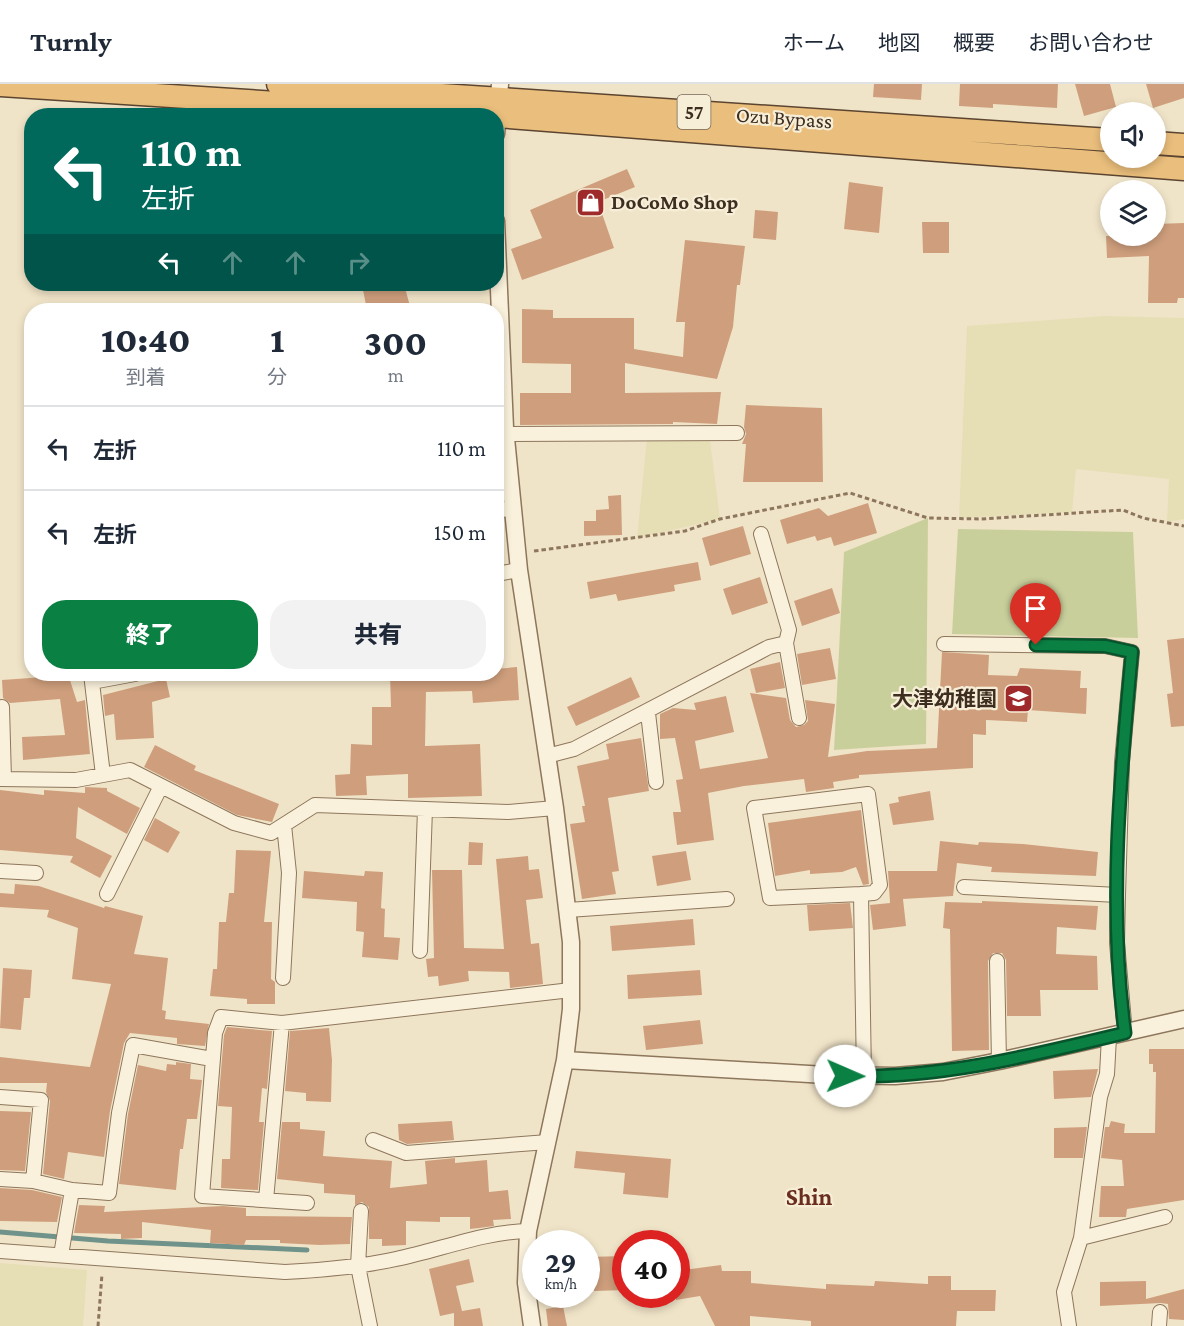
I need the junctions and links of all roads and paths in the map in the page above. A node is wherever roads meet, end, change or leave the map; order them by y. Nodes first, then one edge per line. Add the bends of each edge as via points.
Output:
1 (278, 84) edge
2 (0, 85) edge
3 (498, 104) edge
4 (356, 108) edge
5 (1100, 139) edge
6 (1166, 144) edge
7 (1184, 145) edge
8 (1184, 169) edge
9 (504, 427) edge
10 (736, 433) dead end
11 (506, 434) junction
12 (505, 510) edge
13 (1184, 526) edge
14 (761, 534) dead end
15 (517, 553) junction
16 (519, 570) junction
17 (504, 573) edge
18 (786, 643) junction
19 (944, 644) dead end
20 (92, 681) edge
21 (2, 707) dead end
22 (648, 713) junction
23 (799, 718) dead end
24 (547, 756) junction
25 (103, 775) junction
26 (2, 779) edge
27 (656, 782) dead end
28 (161, 786) junction
29 (555, 808) junction
30 (425, 809) junction
31 (284, 825) junction
32 (0, 871) edge
33 (36, 873) dead end
34 (964, 887) dead end
35 (107, 894) dead end
36 (861, 894) junction
37 (1118, 895) junction
38 (727, 899) dead end
39 (568, 910) junction
40 (420, 951) dead end
41 (997, 961) dead end
42 (283, 978) dead end
43 (571, 990) junction
44 (1184, 1018) edge
45 (282, 1023) junction
46 (1117, 1035) junction
47 (212, 1059) junction
48 (565, 1060) junction
49 (999, 1061) junction
50 (864, 1076) junction
51 (0, 1097) edge
52 (373, 1140) dead end
53 (548, 1142) junction
54 (0, 1179) edge
55 (33, 1181) junction
56 (72, 1190) junction
57 (266, 1200) junction
58 (307, 1203) dead end
59 (361, 1211) dead end
60 (1165, 1218) dead end
61 (528, 1230) edge
62 (522, 1231) edge
63 (1081, 1238) junction
64 (0, 1251) edge
65 (61, 1255) junction
66 (103, 1258) junction
67 (358, 1266) junction
68 (529, 1308) edge
69 (98, 1326) edge
70 (370, 1326) edge
71 (532, 1326) edge
72 (1069, 1326) edge

1 - 3 highway, Ozu Bypass / 57
2 - 4 highway
3 - 5 highway, Ozu Bypass / 57
3 - 8 highway, Ozu Bypass / 57
6 - 7 highway
9 - 11 street
10 - 11 street
11 - 12 street
12 - 15 street
13 - 15 path via 1123,510 981,519 928,518 850,493 720,519 686,531
14 - 18 street via 789,630
15 - 16 street
16 - 17 street
16 - 24 street
18 - 22 street via 769,647
18 - 23 street
19 - 37 street via 1105,646 1132,652 1122,762
20 - 25 street
21 - 26 street
22 - 24 street via 574,749
22 - 27 street
24 - 29 street
25 - 26 street via 76,780
25 - 28 street via 130,771
28 - 31 street via 234,823 271,833
28 - 35 street
29 - 30 street via 508,812
29 - 39 street
30 - 31 street via 315,805
30 - 40 street
31 - 42 street via 289,873
32 - 33 street
34 - 37 street
36 - 36 street via 874,893 880,885 868,794 754,808 770,898
36 - 50 street
37 - 46 street
38 - 39 street
39 - 43 street
41 - 49 street
43 - 45 street
43 - 48 street
44 - 46 street
45 - 47 street via 221,1017
45 - 57 street
46 - 49 street
46 - 63 street via 1100,1097
47 - 56 street via 133,1045 109,1193
47 - 57 street via 202,1196
48 - 50 street
48 - 53 street
49 - 50 street via 943,1072
51 - 55 street via 41,1100
52 - 53 street via 406,1153
53 - 61 street
54 - 55 street
55 - 56 street
56 - 65 street
57 - 58 street
59 - 67 street
60 - 63 street
62 - 67 street
63 - 72 street via 1064,1292
64 - 65 street
65 - 66 street
66 - 67 street via 285,1272
66 - 69 path
67 - 70 street
68 - 71 street

